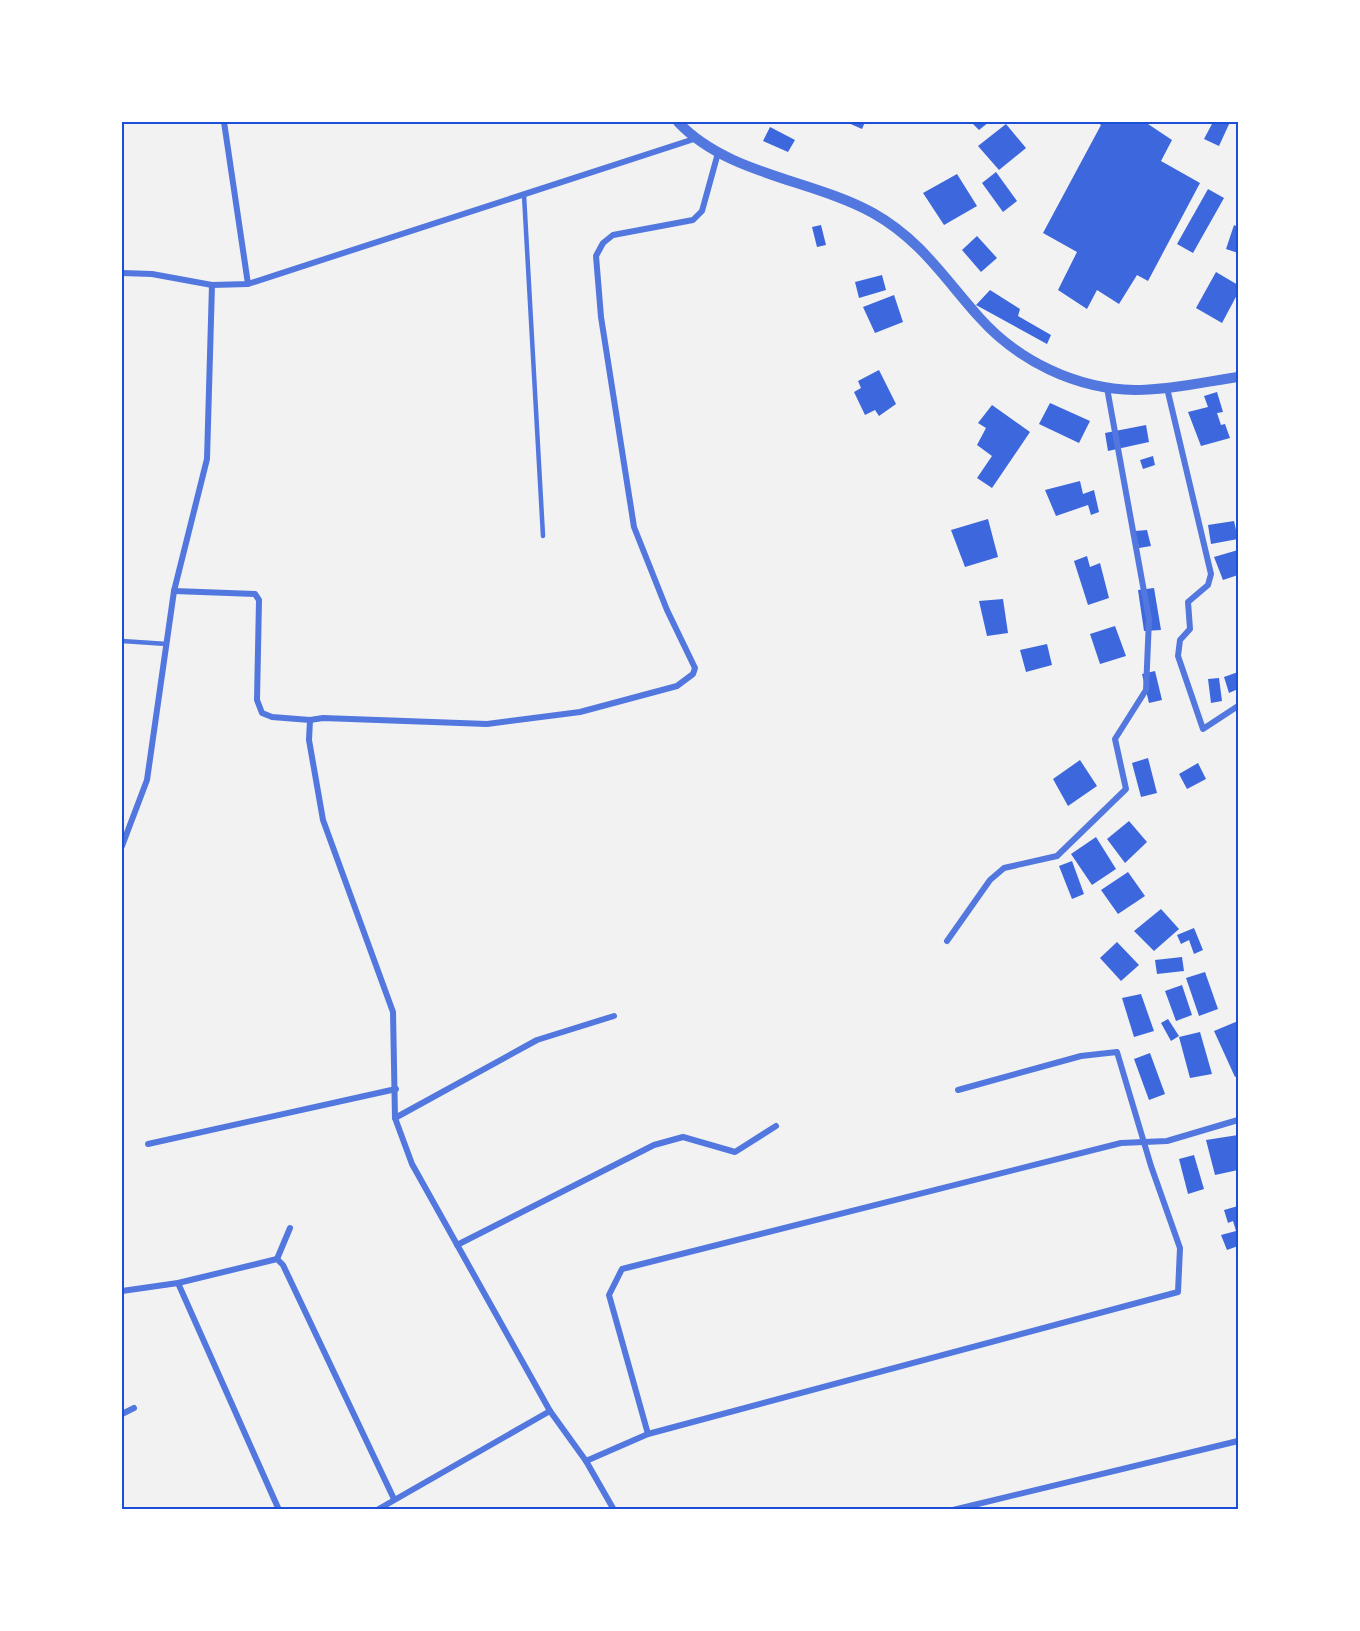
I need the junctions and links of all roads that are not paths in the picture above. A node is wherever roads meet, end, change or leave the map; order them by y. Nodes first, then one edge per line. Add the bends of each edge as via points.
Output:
1 (225, 122) edge
2 (678, 122) edge
3 (694, 139) junction
4 (718, 153) junction
5 (524, 195) junction
6 (122, 273) edge
7 (248, 284) junction
8 (212, 285) junction
9 (1239, 377) edge
10 (1167, 387) junction
11 (1107, 388) junction
12 (543, 536) dead end
13 (174, 591) junction
14 (122, 641) edge
15 (167, 644) junction
16 (1239, 706) edge
17 (310, 720) junction
18 (122, 846) edge
19 (947, 941) dead end
20 (614, 1016) dead end
21 (396, 1089) junction
22 (958, 1090) dead end
23 (395, 1118) junction
24 (1239, 1120) edge
25 (776, 1126) dead end
26 (1144, 1142) junction
27 (148, 1144) dead end
28 (290, 1228) dead end
29 (457, 1245) junction
30 (277, 1259) junction
31 (178, 1283) junction
32 (122, 1291) edge
33 (134, 1408) dead end
34 (550, 1411) junction
35 (122, 1414) edge
36 (648, 1434) junction
37 (1239, 1441) edge
38 (586, 1461) junction
39 (394, 1499) junction
40 (279, 1509) edge
41 (377, 1509) edge
42 (614, 1509) edge
43 (953, 1509) edge

1 - 7 street
2 - 3 street
3 - 4 street
3 - 5 street
4 - 11 street via 842,197 874,214 903,232 928,255 979,317 1023,356 1055,372
4 - 17 street via 702,211 693,220 613,235 596,256 601,316 634,527 695,668 693,674 677,686 580,712 487,724
5 - 7 street
5 - 12 lane
6 - 8 street
7 - 8 street
8 - 13 street via 207,459
9 - 10 street
10 - 11 street
10 - 16 street via 1211,574 1208,585 1188,602 1190,629 1180,640 1178,656 1203,729
11 - 19 street via 1149,619 1146,690 1115,739 1126,789 1057,856 1004,868 990,880
13 - 15 street
13 - 17 street via 255,594 260,600 257,700 262,713
14 - 15 lane
15 - 18 street via 147,780
17 - 21 street via 309,740 322,820 393,1012
20 - 23 street via 537,1040
21 - 23 street
21 - 27 street
22 - 26 street via 1081,1056 1117,1052
23 - 29 street via 412,1164
24 - 26 street via 1167,1141
25 - 29 street via 735,1152 683,1137 654,1145
26 - 36 street via 1180,1248 1178,1292
26 - 36 street via 1121,1143 622,1269 609,1295
28 - 30 street
29 - 34 street
30 - 31 street
30 - 39 street
31 - 32 street
31 - 40 street
33 - 35 street
34 - 38 street
34 - 39 street
36 - 38 street
37 - 43 street
38 - 42 street
39 - 41 street

